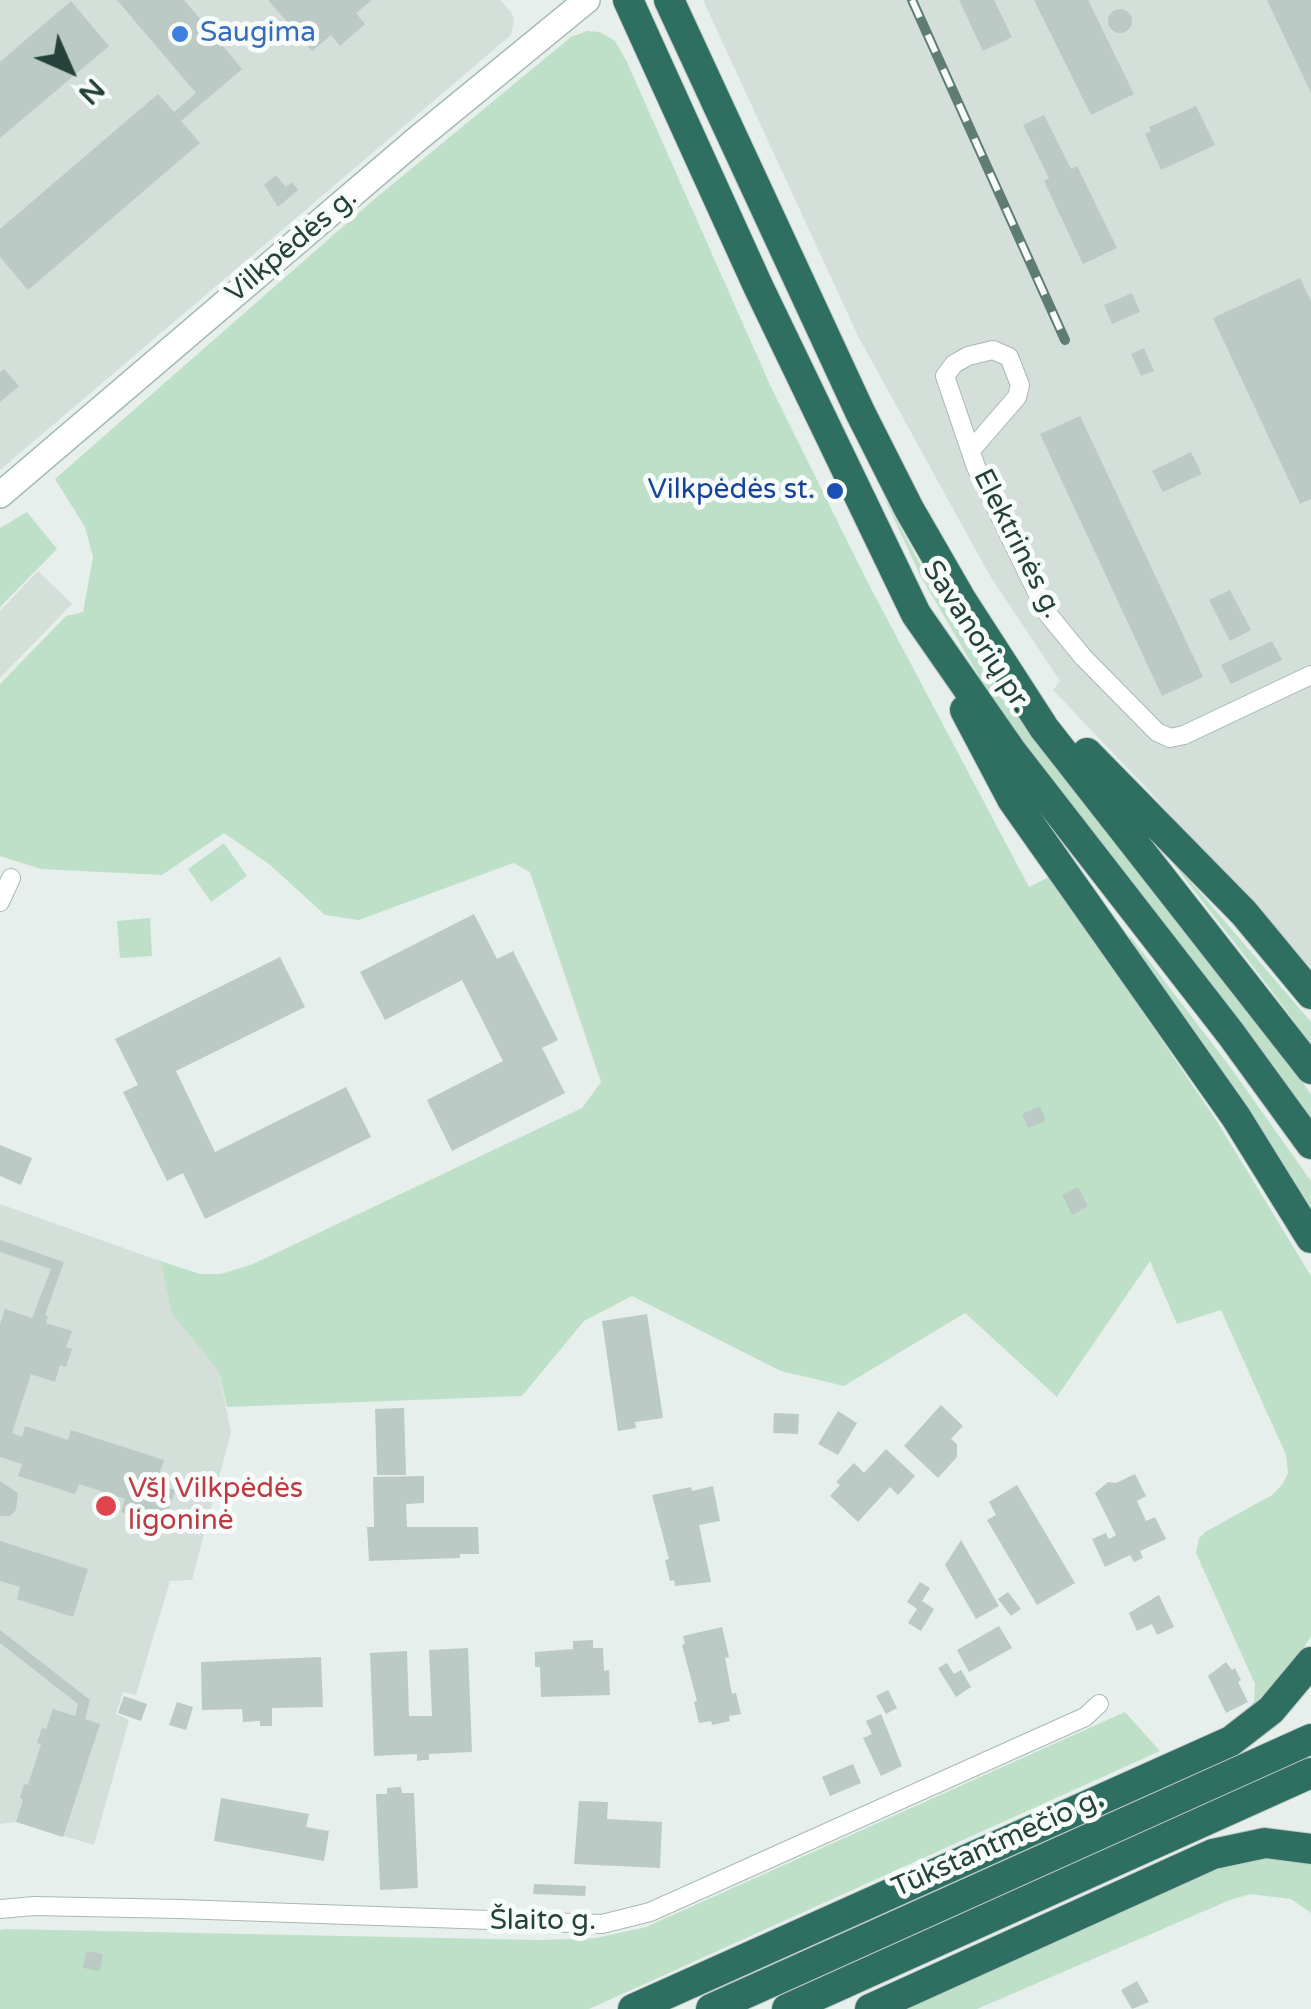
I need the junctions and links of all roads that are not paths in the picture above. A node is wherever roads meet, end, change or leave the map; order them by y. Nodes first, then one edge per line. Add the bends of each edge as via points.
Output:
1 (587, 0) edge
2 (628, 0) edge
3 (668, 0) edge
4 (972, 449) junction
5 (0, 495) edge
6 (916, 614) junction
7 (1311, 675) edge
8 (1014, 680) junction
9 (11, 878) dead end
10 (0, 902) edge
11 (1311, 994) edge
12 (1311, 1069) edge
13 (1311, 1144) edge
14 (1311, 1238) edge
15 (1311, 1662) edge
16 (1100, 1704) dead end
17 (1311, 1739) edge
18 (1311, 1773) edge
19 (1311, 1849) edge
20 (0, 1910) edge
21 (633, 2009) edge
22 (711, 2009) edge
23 (787, 2009) edge
24 (870, 2009) edge

1 - 5 main road, Vilkpėdės g.
2 - 6 highway, Savanorių pr.
3 - 8 highway, Savanorių pr. via 900,493
4 - 4 street, Elektrinės g. via 946,376 968,356 993,350 1008,357 1020,385
4 - 7 street, Elektrinės g. via 1047,613 1157,732 1184,735
6 - 13 highway, Savanorių pr. via 1012,752
6 - 14 highway via 1012,799 1208,1076
8 - 11 highway via 1244,913
8 - 12 highway, Savanorių pr. via 1044,728
9 - 10 street
15 - 21 highway via 1271,1710 1231,1741
16 - 20 street, Šlaito g. via 1085,1717 650,1912 602,1924 180,1909
17 - 22 highway, Tūkstantmečio g.
18 - 23 highway
19 - 24 highway via 1266,1843 1212,1854

